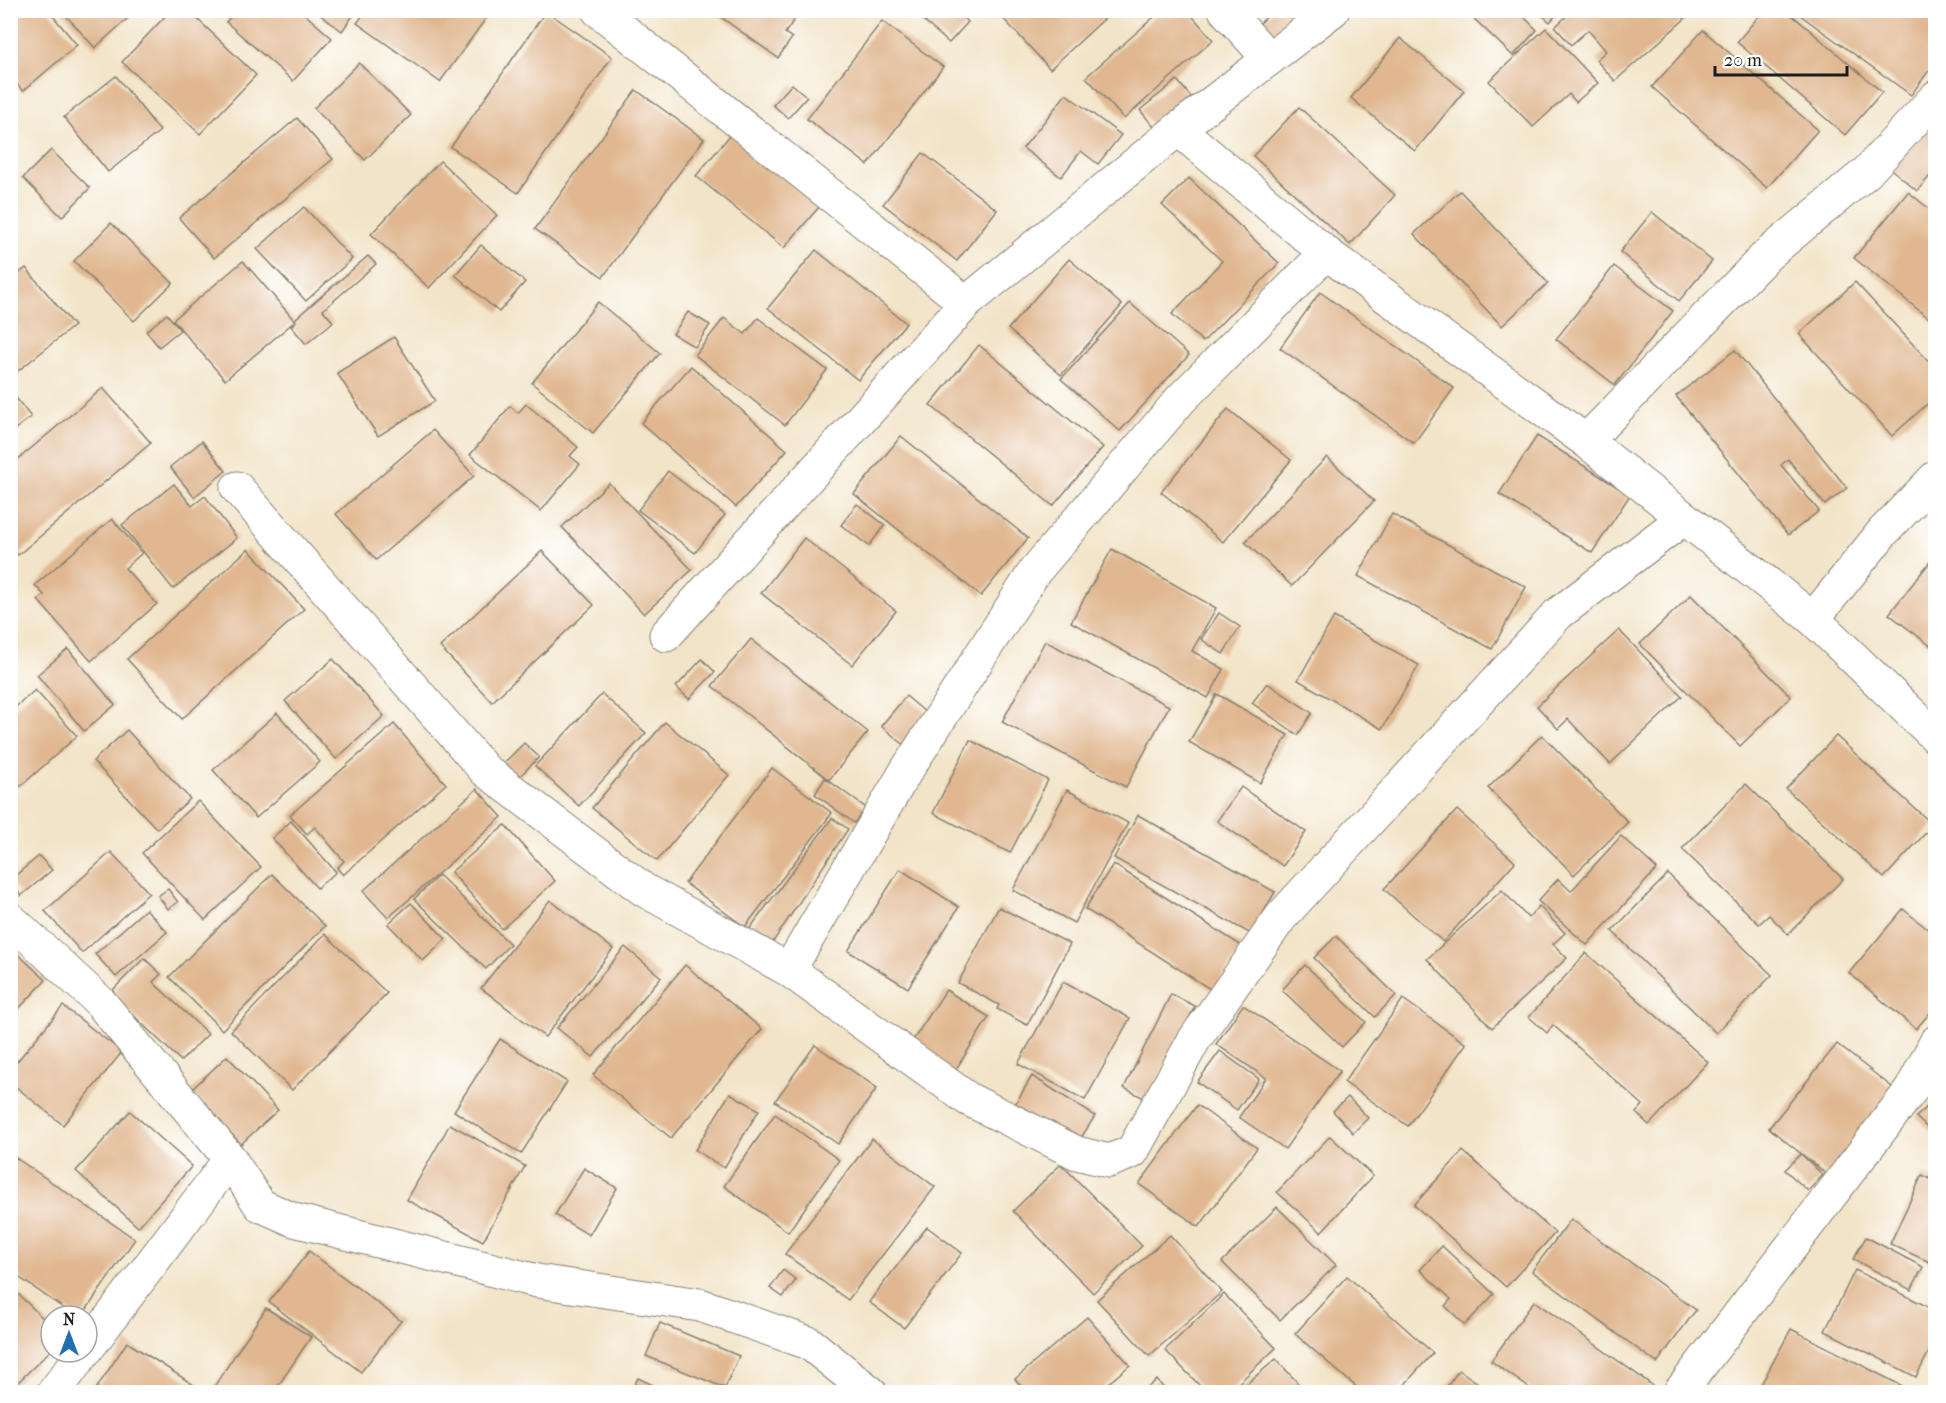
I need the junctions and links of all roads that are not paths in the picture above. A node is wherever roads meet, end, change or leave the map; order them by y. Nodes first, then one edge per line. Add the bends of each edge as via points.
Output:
1 (598, 10) edge
2 (1225, 10) edge
3 (1333, 10) edge
4 (1269, 59) junction
5 (1935, 97) edge
6 (1178, 129) junction
7 (1326, 253) junction
8 (966, 303) junction
9 (1586, 441) junction
10 (1935, 477) edge
11 (237, 488) dead end
12 (1684, 518) junction
13 (1813, 619) junction
14 (666, 635) dead end
15 (1935, 737) edge
16 (10, 919) edge
17 (789, 970) junction
18 (1935, 1042) edge
19 (230, 1159) junction
20 (99, 1333) edge
21 (75, 1364) edge
22 (54, 1392) edge
23 (870, 1392) edge
24 (1680, 1392) edge

1 - 8 street
2 - 4 street
3 - 4 street
4 - 6 street
5 - 9 street via 1867,172 1767,255
6 - 7 street
6 - 8 street
7 - 9 street
7 - 17 street via 1181,399 1035,571 906,771
8 - 14 street
9 - 12 street
10 - 13 street via 1882,533
11 - 17 street via 485,770 644,890
12 - 13 street
12 - 17 street via 1558,614 1281,917 1194,1040 1132,1152 1109,1161 1077,1153 968,1099
13 - 15 street
16 - 19 street via 100,1002
18 - 24 street via 1911,1090
19 - 20 street
19 - 23 street via 260,1205 294,1220 537,1281 700,1305 809,1343
21 - 22 street

